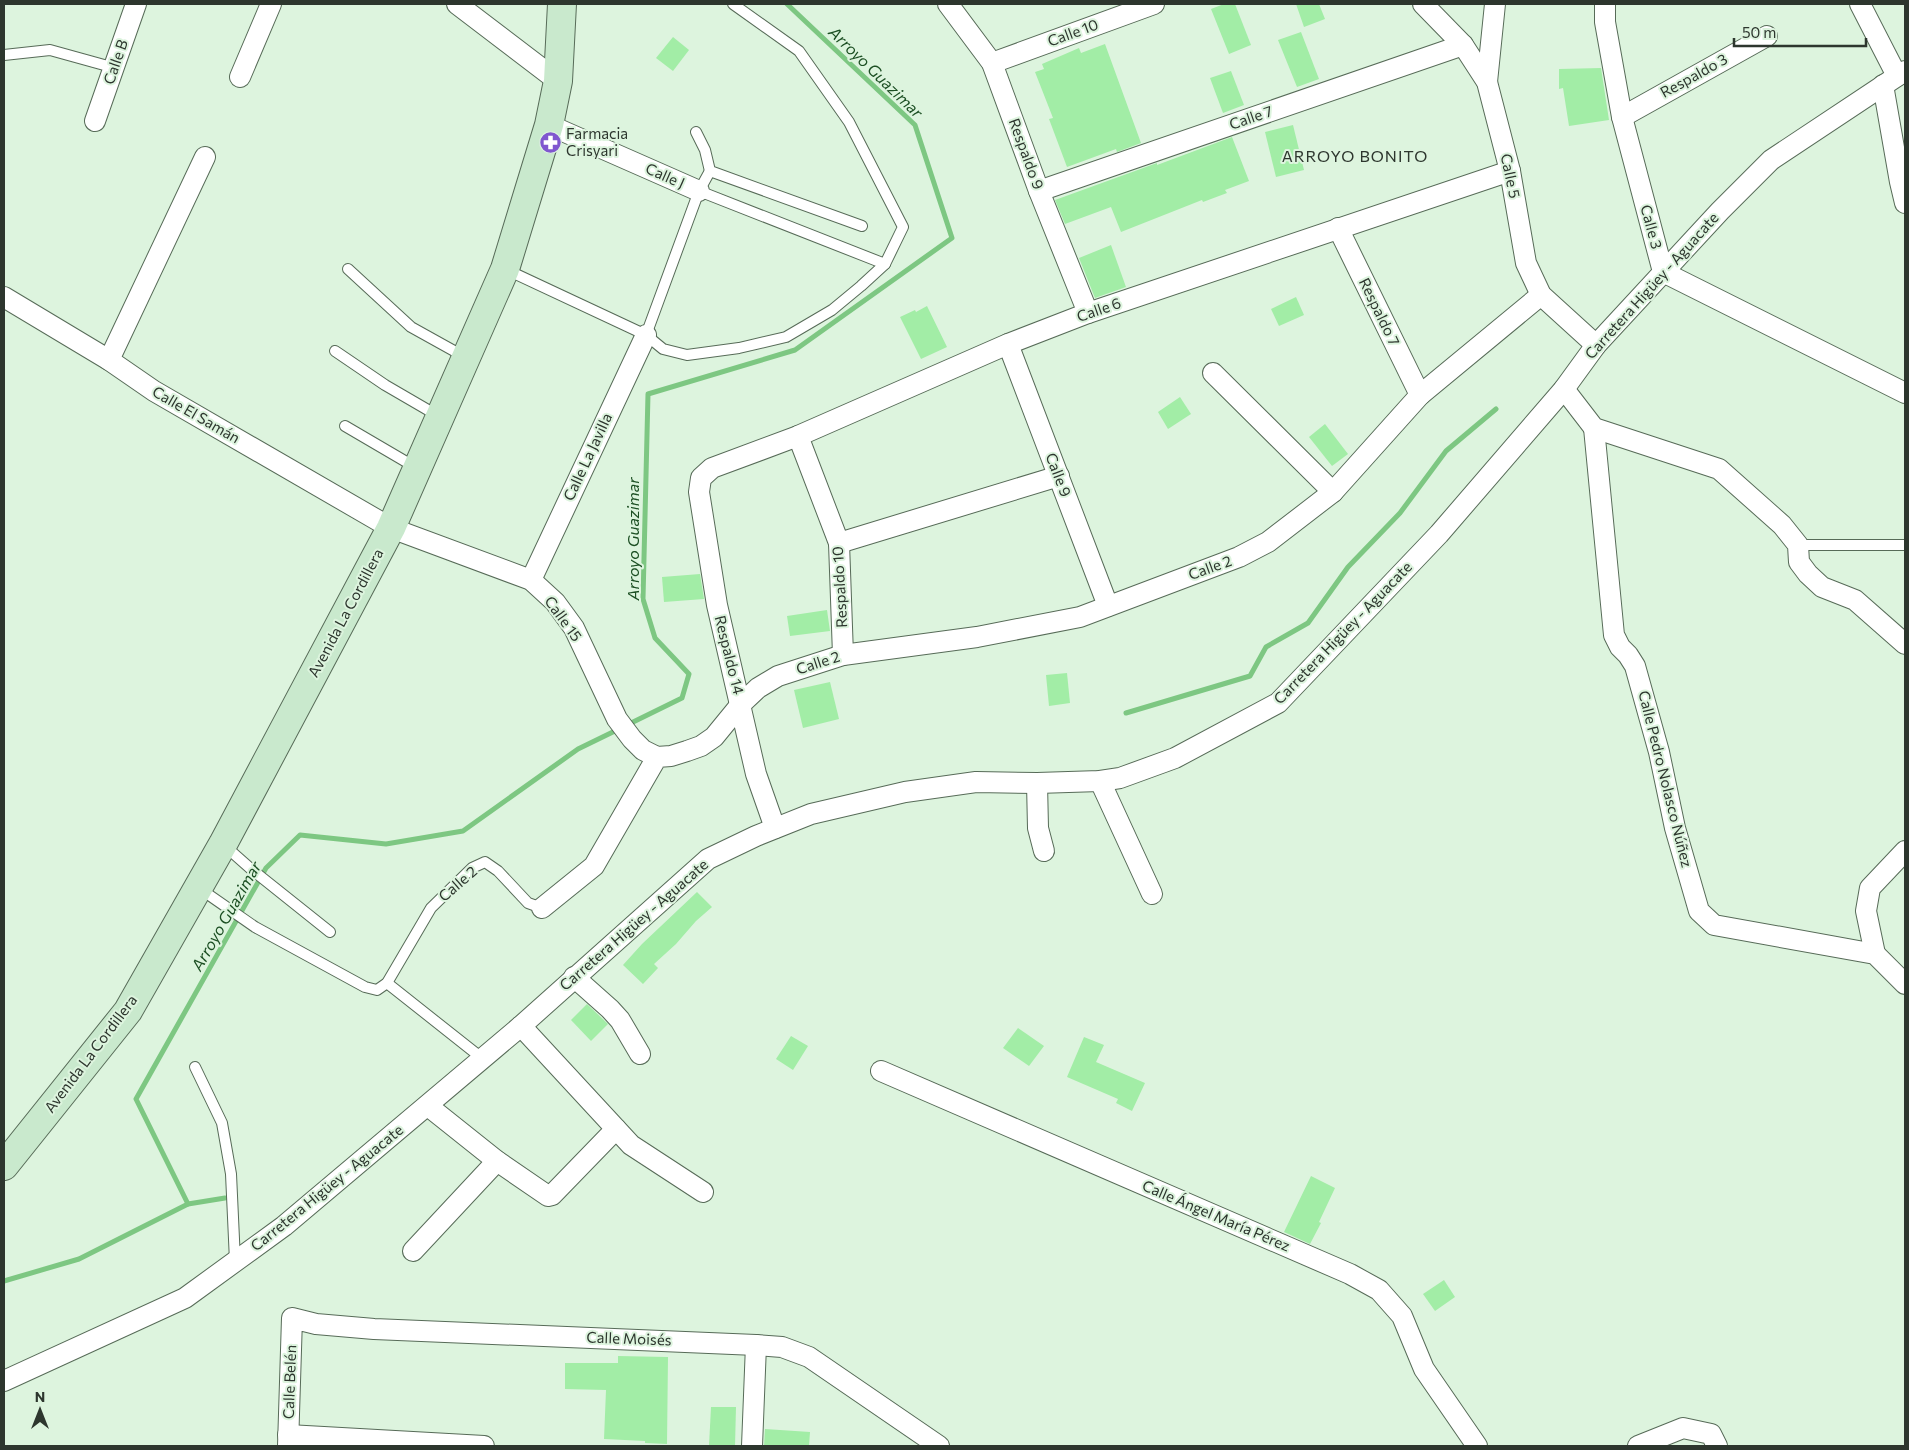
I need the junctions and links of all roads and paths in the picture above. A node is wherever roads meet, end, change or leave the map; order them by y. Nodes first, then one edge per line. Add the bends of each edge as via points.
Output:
1 (136, 4) edge
2 (271, 4) edge
3 (457, 4) edge
4 (562, 4) edge
5 (733, 4) edge
6 (948, 4) edge
7 (1154, 4) edge
8 (1423, 4) edge
9 (1495, 4) edge
10 (1605, 4) edge
11 (1860, 4) edge
12 (1767, 36) dead end
13 (1463, 45) junction
14 (4, 55) edge
15 (992, 63) junction
16 (115, 68) junction
17 (240, 77) dead end
18 (1895, 78) edge
19 (558, 81) junction
20 (1487, 82) junction
21 (1622, 117) junction
22 (95, 121) dead end
23 (549, 125) junction
24 (696, 132) dead end
25 (205, 157) dead end
26 (710, 170) junction
27 (1510, 171) junction
28 (699, 191) junction
29 (1039, 191) junction
30 (1905, 203) edge
31 (862, 226) dead end
32 (1338, 228) junction
33 (885, 264) junction
34 (348, 269) dead end
35 (505, 269) junction
36 (1663, 272) junction
37 (1541, 295) junction
38 (4, 297) edge
39 (1088, 313) junction
40 (646, 335) junction
41 (1008, 344) junction
42 (1596, 344) junction
43 (335, 351) dead end
44 (466, 358) junction
45 (109, 360) junction
46 (1213, 373) dead end
47 (1564, 389) junction
48 (1905, 393) edge
49 (1420, 395) junction
50 (440, 417) junction
51 (345, 426) dead end
52 (1594, 428) junction
53 (798, 436) junction
54 (417, 468) junction
55 (1059, 476) junction
56 (701, 478) joint
57 (1333, 492) junction
58 (391, 528) junction
59 (839, 544) junction
60 (1798, 545) junction
61 (1905, 545) edge
62 (531, 580) junction
63 (1108, 606) junction
64 (1905, 644) edge
65 (843, 654) junction
66 (741, 704) junction
67 (657, 757) junction
68 (1100, 781) junction
69 (1037, 783) junction
70 (776, 828) junction
71 (222, 844) junction
72 (1044, 850) dead end
73 (1905, 851) edge
74 (198, 887) junction
75 (1152, 894) dead end
76 (542, 908) joint
77 (330, 932) dead end
78 (1875, 954) junction
79 (574, 978) junction
80 (387, 983) junction
81 (1905, 984) edge
82 (521, 1026) junction
83 (640, 1054) dead end
84 (483, 1059) junction
85 (195, 1067) dead end
86 (881, 1071) dead end
87 (428, 1106) junction
88 (616, 1129) junction
89 (497, 1162) junction
90 (4, 1166) edge
91 (703, 1192) dead end
92 (413, 1251) dead end
93 (235, 1261) junction
94 (292, 1318) joint
95 (756, 1345) junction
96 (4, 1381) edge
97 (288, 1441) edge
98 (484, 1446) edge
99 (752, 1446) edge
100 (939, 1446) edge
101 (1477, 1446) edge
102 (1638, 1446) edge
103 (1717, 1446) edge

1 - 16 street, Calle B
2 - 17 street
3 - 19 street
4 - 19 main road, Avenida La Cordillera
5 - 33 lane via 799,51 849,122 903,227
6 - 15 street, Respaldo 9
7 - 15 street, Calle 10
8 - 13 street, Calle 5
9 - 20 street
10 - 21 street, Calle 3 via 1605,22
11 - 18 street
12 - 21 street, Respaldo 3
13 - 20 street, Calle 5
13 - 29 street, Calle 7
14 - 16 lane via 50,50
15 - 29 street, Respaldo 9
16 - 22 street, Calle B
18 - 30 street via 1900,182
18 - 36 street, Carretera Higüey - Aguacate via 1771,160
19 - 23 main road, Avenida La Cordillera
20 - 27 street, Calle 5
21 - 36 street, Calle 3
23 - 28 street, Calle J
23 - 35 main road, Avenida La Cordillera
24 - 26 lane
25 - 45 street
26 - 28 lane
26 - 31 lane
27 - 32 street, Calle 6
27 - 37 street, Calle 5 via 1526,263
28 - 33 lane
28 - 40 lane
29 - 39 street, Respaldo 9
32 - 39 street, Calle 6
32 - 49 street, Respaldo 7
33 - 40 lane via 832,310 786,338 687,355 663,350
34 - 44 lane via 411,327
35 - 40 lane
35 - 44 main road, Avenida La Cordillera
36 - 42 street, Carretera Higüey - Aguacate
36 - 48 street
37 - 42 street, Calle 5
37 - 49 street, Calle 2
38 - 45 street, Calle El Samán
39 - 41 street, Calle 6
40 - 62 street, Calle La Javilla
41 - 53 street, Calle 6
41 - 55 street, Calle 9
42 - 47 street, Carretera Higüey - Aguacate
43 - 50 lane
44 - 50 main road, Avenida La Cordillera
45 - 58 street, Calle El Samán via 154,391
46 - 57 street
47 - 52 street
47 - 68 street, Carretera Higüey - Aguacate via 1439,534 1278,703 1175,758 1120,778
49 - 57 street, Calle 2
50 - 54 main road, Avenida La Cordillera
51 - 54 lane
52 - 60 street via 1719,469 1782,525
52 - 78 street, Calle Pedro Nolasco Núñez via 1614,635 1635,666 1642,686 1675,828 1699,911 1714,926
53 - 56 street, Calle 6 via 712,468
53 - 59 street, Respaldo 10
54 - 58 main road, Avenida La Cordillera
55 - 59 street
55 - 63 street, Calle 9
56 - 66 street, Respaldo 14 via 699,492 717,606
57 - 63 street, Calle 2 via 1268,542 1239,557
58 - 62 street, Calle 15
58 - 71 main road, Avenida La Cordillera
59 - 65 street, Respaldo 10
60 - 61 lane
60 - 64 street via 1799,562 1822,587 1855,600
62 - 67 street, Calle 15 via 555,602 574,628 617,719 643,750
63 - 65 street, Calle 2 via 1080,618 977,637
65 - 66 street, Calle 2 via 778,676
66 - 67 street, Calle 2 via 714,737 702,746
66 - 70 street, Respaldo 14 via 756,774
67 - 76 street, Calle 2 via 594,866
68 - 69 street, Carretera Higüey - Aguacate
68 - 75 street
69 - 70 street, Carretera Higüey - Aguacate via 976,782 905,792 811,814
69 - 72 street via 1038,828
70 - 79 street, Carretera Higüey - Aguacate via 708,859
71 - 74 main road, Avenida La Cordillera
71 - 77 lane
73 - 78 street via 1870,888 1866,911
74 - 80 lane via 255,927 365,987 377,990
74 - 90 main road, Avenida La Cordillera via 128,1011
76 - 80 lane, Calle 2 via 528,902 485,862 472,868 431,908
78 - 81 street
79 - 82 street, Carretera Higüey - Aguacate
79 - 83 street via 620,1020
80 - 84 lane
82 - 84 street, Carretera Higüey - Aguacate
82 - 88 street
84 - 87 street, Carretera Higüey - Aguacate
85 - 93 lane via 222,1123 231,1174
86 - 101 street, Calle Ángel María Pérez via 1350,1274 1379,1290 1402,1316 1424,1370
87 - 89 street
87 - 93 street, Carretera Higüey - Aguacate via 284,1226
88 - 89 street via 552,1195 548,1196
88 - 91 street via 631,1145
89 - 92 street
93 - 96 street, Carretera Higüey - Aguacate via 185,1298
94 - 95 street, Calle Moisés via 316,1324 374,1329
94 - 97 street, Calle Belén
95 - 99 street
95 - 100 street, Calle Moisés via 809,1356
97 - 98 street
102 - 103 street via 1682,1428 1711,1434

